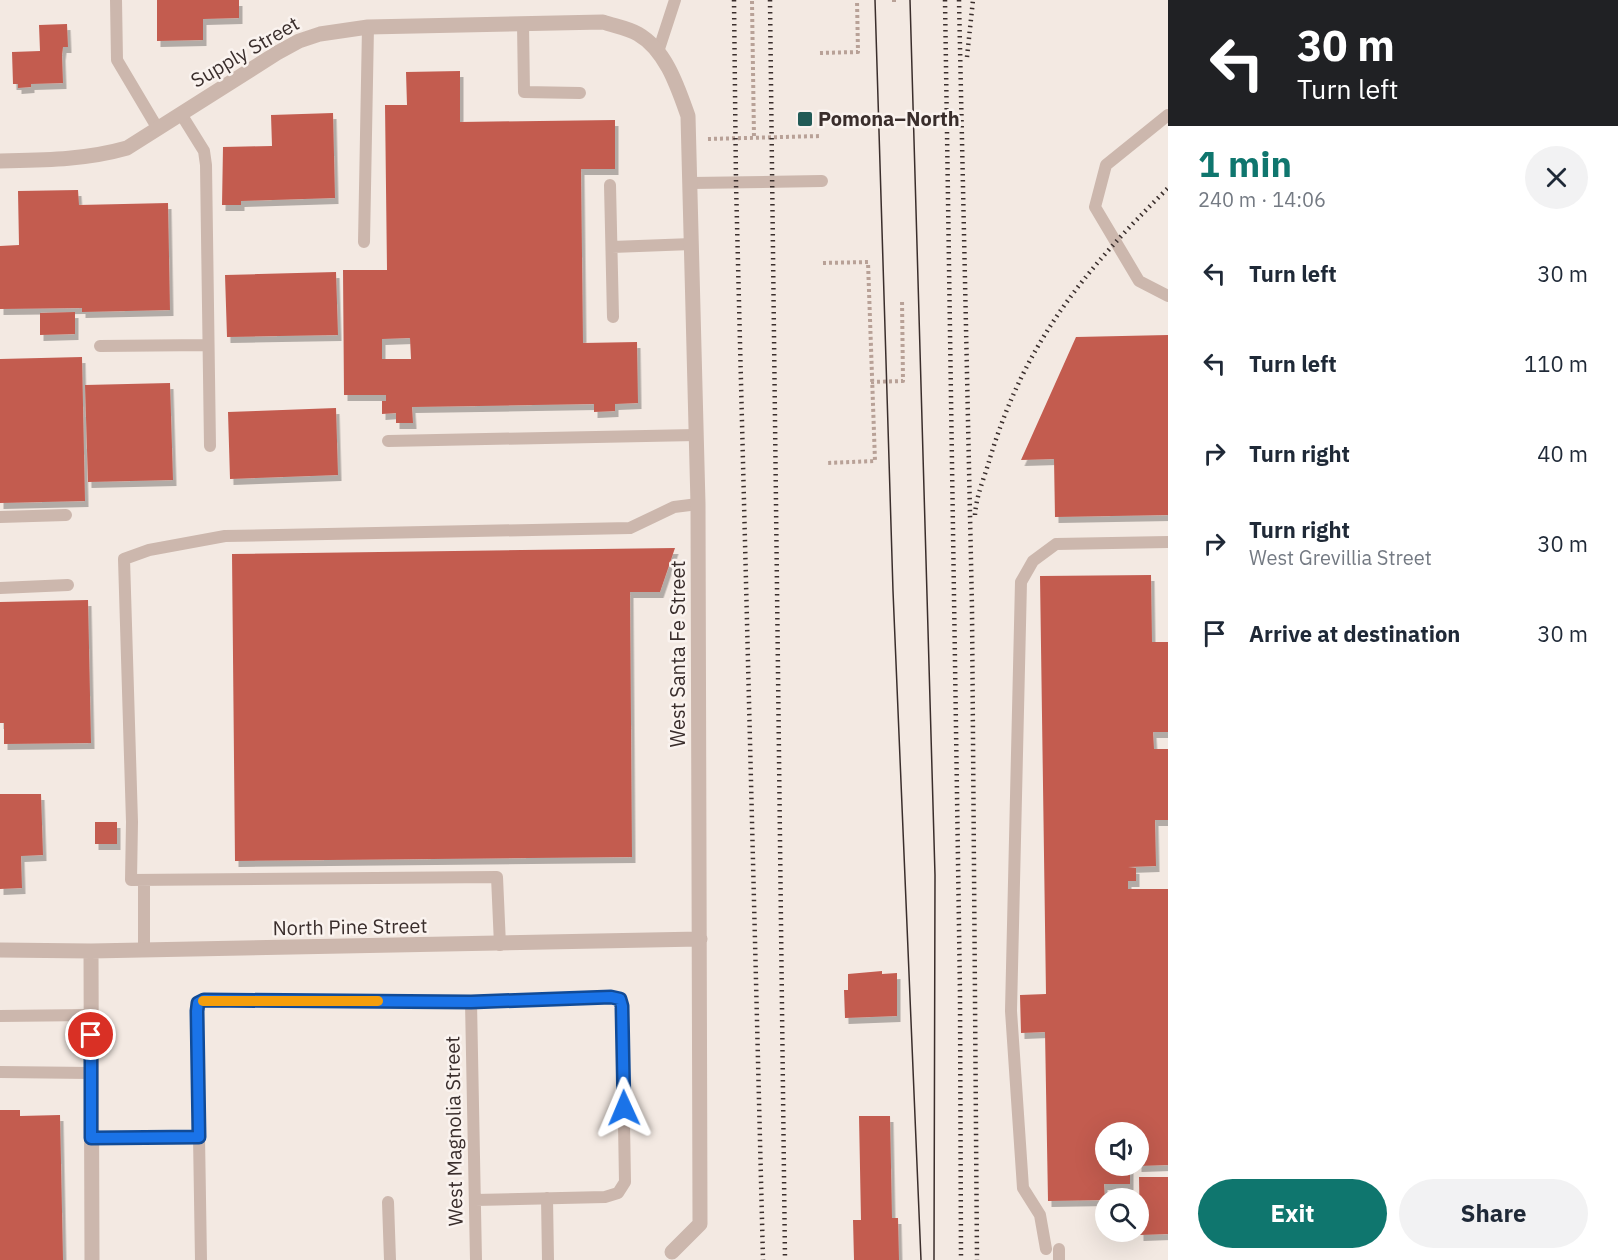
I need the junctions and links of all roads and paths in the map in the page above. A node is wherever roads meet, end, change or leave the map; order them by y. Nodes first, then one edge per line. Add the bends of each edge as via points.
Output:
1 (116, 0) edge
2 (675, 0) edge
3 (856, 0) edge
4 (752, 1) edge
5 (523, 24) junction
6 (368, 27) junction
7 (658, 52) junction
8 (820, 53) dead end
9 (580, 93) dead end
10 (181, 114) junction
11 (1168, 115) edge
12 (158, 129) junction
13 (821, 136) dead end
14 (754, 138) junction
15 (689, 139) junction
16 (0, 161) edge
17 (822, 182) dead end
18 (691, 183) junction
19 (610, 185) dead end
20 (364, 242) dead end
21 (692, 244) junction
22 (612, 247) junction
23 (823, 263) dead end
24 (1168, 296) edge
25 (902, 299) dead end
26 (613, 317) dead end
27 (208, 345) junction
28 (100, 346) dead end
29 (871, 382) junction
30 (696, 435) junction
31 (388, 441) dead end
32 (210, 446) dead end
33 (827, 463) dead end
34 (698, 504) junction
35 (66, 515) dead end
36 (0, 517) edge
37 (1168, 542) edge
38 (69, 585) dead end
39 (0, 588) edge
40 (144, 880) junction
41 (700, 939) junction
42 (500, 945) junction
43 (0, 950) edge
44 (91, 951) junction
45 (144, 951) junction
46 (471, 1002) junction
47 (91, 1015) junction
48 (0, 1016) edge
49 (0, 1072) edge
50 (91, 1073) junction
51 (199, 1137) junction
52 (91, 1138) junction
53 (547, 1198) junction
54 (475, 1200) junction
55 (388, 1202) dead end
56 (672, 1252) dead end
57 (1054, 1253) edge
58 (92, 1260) edge
59 (201, 1260) edge
60 (390, 1260) edge
61 (476, 1260) edge
62 (548, 1260) edge

1 - 12 lane via 117,60
2 - 7 lane
3 - 8 path via 858,52
4 - 14 path
5 - 6 street, Supply Street
5 - 7 street, Supply Street via 603,22 638,34
5 - 9 lane via 524,92
6 - 10 street, Supply Street via 299,41
6 - 20 lane
7 - 15 street, West Santa Fe Street via 688,116
10 - 12 street, Supply Street
10 - 27 lane via 204,150 206,165
11 - 24 lane via 1106,165 1095,207 1139,281
12 - 16 street, Supply Street via 127,148 103,155
13 - 14 path
14 - 15 path
15 - 18 street, West Santa Fe Street
17 - 18 lane
18 - 21 street, West Santa Fe Street
19 - 22 lane
21 - 22 lane
21 - 30 street, West Santa Fe Street
22 - 26 lane
23 - 29 path via 868,262
25 - 29 path via 903,381
27 - 28 lane
27 - 32 lane
29 - 33 path via 875,461
30 - 31 lane
30 - 34 street, West Santa Fe Street
34 - 40 lane via 674,507 630,528 225,536 149,550 124,559 131,880
34 - 41 street, West Santa Fe Street
35 - 36 lane
37 - 57 lane via 1056,544 1033,561 1021,582 1011,1011 1023,1188 1040,1215
38 - 39 lane
40 - 42 lane via 497,877
40 - 45 lane
41 - 42 street, North Pine Street
41 - 56 street, West Santa Fe Street via 700,1224
42 - 45 street, North Pine Street
43 - 44 street, North Pine Street
44 - 45 street, North Pine Street
44 - 47 street
46 - 51 lane via 204,1000 198,1003
46 - 53 lane via 620,999 625,1182 618,1193 605,1197
46 - 54 lane, West Magnolia Street
47 - 48 lane
47 - 50 street
49 - 50 lane
50 - 52 street
51 - 52 lane
51 - 59 lane
52 - 58 street
53 - 54 lane
53 - 62 lane
54 - 61 lane, West Magnolia Street
55 - 60 lane

